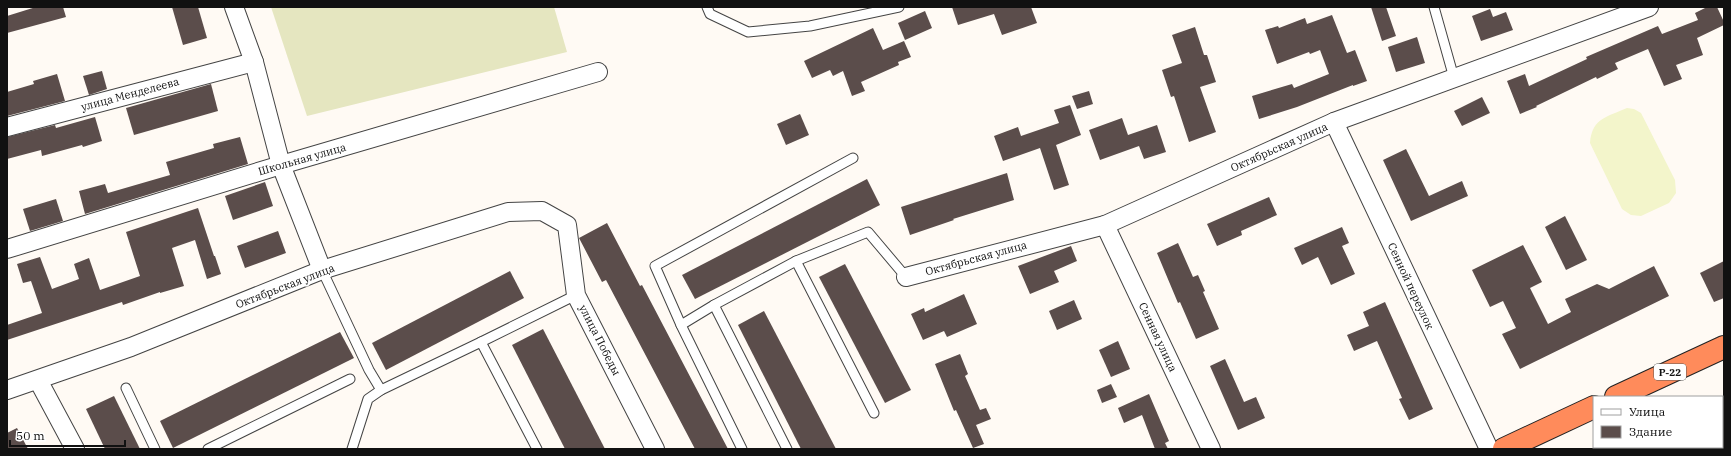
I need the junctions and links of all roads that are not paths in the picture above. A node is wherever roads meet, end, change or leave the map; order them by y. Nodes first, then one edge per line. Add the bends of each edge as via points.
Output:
1 (234, 7) edge
2 (707, 7) edge
3 (899, 7) edge
4 (1434, 7) edge
5 (1649, 7) edge
6 (254, 62) junction
7 (598, 72) dead end
8 (1454, 78) junction
9 (1334, 122) junction
10 (7, 127) edge
11 (853, 158) dead end
12 (281, 165) junction
13 (1105, 224) junction
14 (566, 225) joint
15 (7, 249) edge
16 (796, 261) junction
17 (322, 270) junction
18 (906, 276) joint
19 (576, 295) junction
20 (714, 305) junction
21 (681, 324) junction
22 (481, 342) junction
23 (1724, 347) edge
24 (350, 379) dead end
25 (38, 380) junction
26 (126, 388) dead end
27 (7, 390) edge
28 (381, 390) junction
29 (1618, 396) edge
30 (1593, 407) edge
31 (874, 413) dead end
32 (75, 449) edge
33 (155, 449) edge
34 (208, 449) edge
35 (352, 449) edge
36 (537, 449) edge
37 (655, 449) edge
38 (742, 449) edge
39 (787, 449) edge
40 (1211, 449) edge
41 (1489, 449) edge
42 (1504, 449) edge

1 - 6 street
2 - 3 lane via 710,14 748,32 810,26
4 - 8 lane
5 - 8 street, Октябрьская улица
6 - 10 street, улица Менделеева
6 - 12 street
7 - 12 street, Школьная улица
8 - 9 street, Октябрьская улица
9 - 13 street, Октябрьская улица
9 - 41 street, Сенной переулок
11 - 21 lane via 655,266
12 - 15 street, Школьная улица
12 - 17 street
13 - 18 street, Октябрьская улица
13 - 40 street, Сенная улица
14 - 17 street, Октябрьская улица via 542,211 508,212
14 - 19 street, улица Победы
16 - 18 lane via 868,232
16 - 20 lane
16 - 31 lane
17 - 25 street, Октябрьская улица via 131,347
17 - 28 lane
19 - 22 lane
19 - 37 street, улица Победы
20 - 21 lane
20 - 39 lane
21 - 38 lane
22 - 28 lane
22 - 36 lane
23 - 29 highway, Р-22
24 - 34 lane
25 - 27 street, Октябрьская улица
25 - 32 street
26 - 33 lane
28 - 35 lane via 368,399
30 - 42 highway

